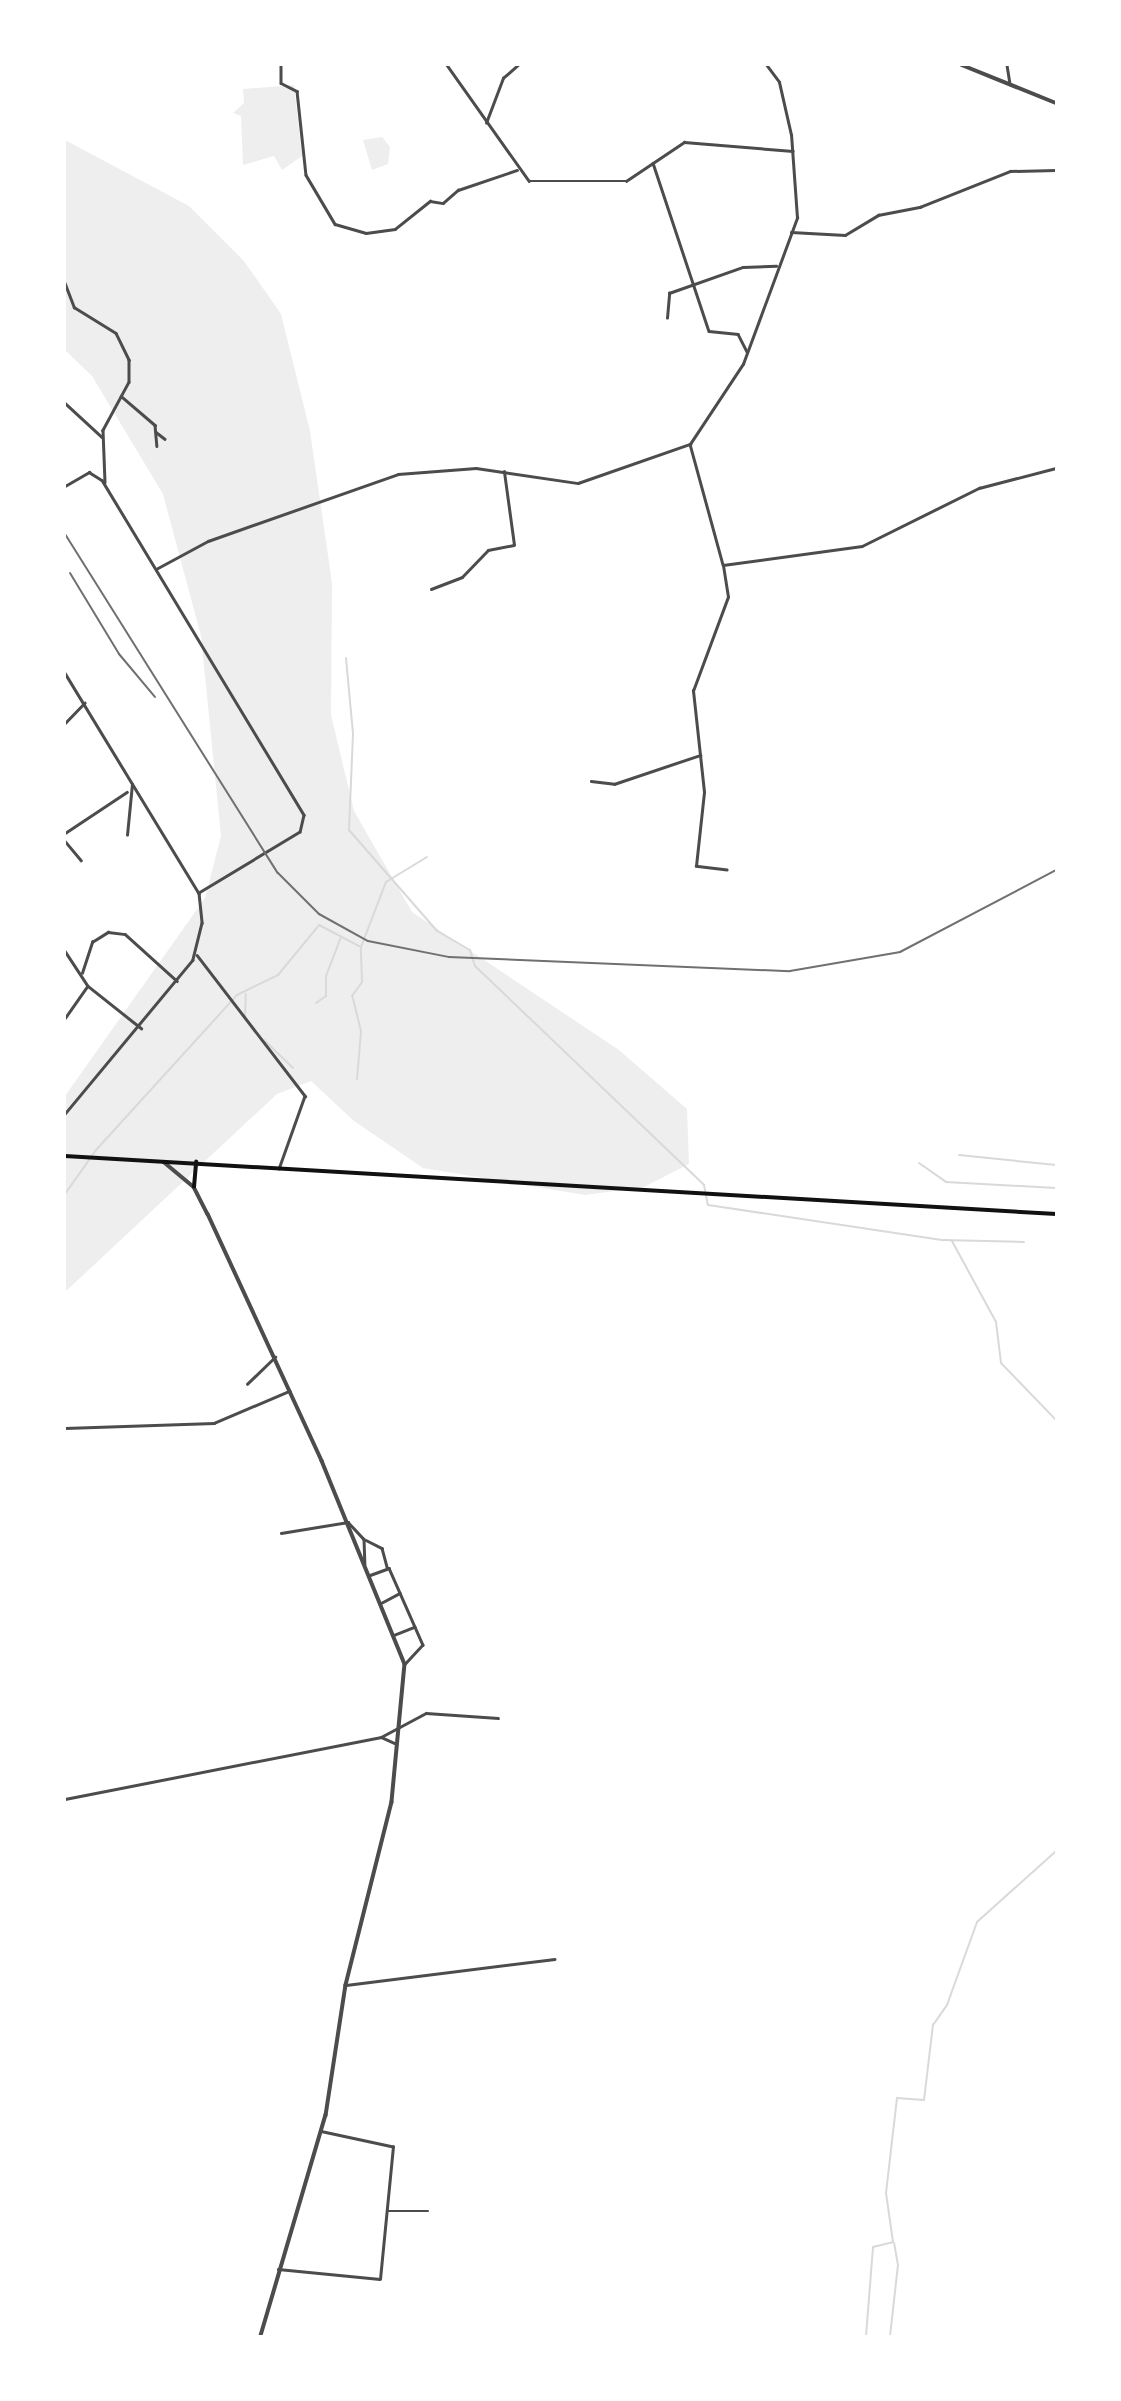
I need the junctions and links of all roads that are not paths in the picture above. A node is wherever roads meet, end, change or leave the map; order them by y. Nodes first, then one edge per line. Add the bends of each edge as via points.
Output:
1 (281, 65) edge
2 (447, 65) edge
3 (518, 65) edge
4 (766, 65) edge
5 (962, 65) edge
6 (1007, 65) edge
7 (1010, 84) junction
8 (1056, 103) edge
9 (486, 123) junction
10 (793, 151) junction
11 (653, 163) junction
12 (517, 170) junction
13 (1056, 170) edge
14 (791, 232) junction
15 (776, 266) junction
16 (65, 284) edge
17 (698, 286) junction
18 (667, 318) dead end
19 (748, 353) junction
20 (121, 396) junction
21 (65, 403) edge
22 (156, 432) junction
23 (102, 437) junction
24 (165, 439) dead end
25 (690, 444) junction
26 (157, 446) dead end
27 (1056, 468) edge
28 (504, 472) junction
29 (105, 485) junction
30 (65, 486) edge
31 (723, 565) junction
32 (156, 569) junction
33 (431, 589) dead end
34 (65, 673) edge
35 (84, 703) junction
36 (65, 723) edge
37 (700, 755) junction
38 (591, 781) dead end
39 (133, 782) junction
40 (127, 792) junction
41 (65, 833) edge
42 (127, 835) dead end
43 (65, 841) edge
44 (81, 860) dead end
45 (727, 870) dead end
46 (199, 893) junction
47 (65, 951) edge
48 (196, 954) junction
49 (82, 973) junction
50 (177, 981) junction
51 (88, 986) junction
52 (65, 1018) edge
53 (141, 1028) junction
54 (65, 1114) edge
55 (65, 1156) edge
56 (163, 1161) junction
57 (196, 1162) junction
58 (279, 1169) junction
59 (194, 1187) junction
60 (1056, 1214) edge
61 (275, 1357) junction
62 (247, 1384) dead end
63 (290, 1390) junction
64 (65, 1428) edge
65 (348, 1522) junction
66 (281, 1533) dead end
67 (364, 1539) junction
68 (365, 1564) junction
69 (387, 1567) junction
70 (370, 1575) junction
71 (400, 1593) junction
72 (381, 1603) junction
73 (414, 1627) junction
74 (394, 1636) junction
75 (405, 1664) junction
76 (498, 1718) dead end
77 (400, 1723) junction
78 (381, 1737) junction
79 (398, 1745) junction
80 (65, 1799) edge
81 (554, 1959) dead end
82 (346, 1985) junction
83 (323, 2133) junction
84 (388, 2211) junction
85 (428, 2211) dead end
86 (278, 2269) junction
87 (261, 2336) edge

1 - 12 street via 281,83 297,91 306,175 335,224 366,233 395,229 430,201 443,203 458,190
2 - 9 street
3 - 9 street via 503,78
4 - 10 street via 779,82
5 - 7 street
6 - 7 street
7 - 8 street
9 - 12 street
10 - 11 street via 684,142
10 - 14 street via 798,212
11 - 12 street via 626,181 528,181
11 - 17 street
13 - 14 street via 1010,171 920,207 878,215 845,235
14 - 15 street
15 - 17 street via 743,267
15 - 19 street via 768,308
16 - 20 street via 74,307 104,324 124,346 130,377
17 - 18 street via 669,293
17 - 19 street via 711,333 738,334
19 - 25 street
20 - 22 street
20 - 23 street
21 - 23 street
22 - 24 street
22 - 26 street
23 - 29 street
25 - 28 street via 578,483
25 - 31 street
27 - 31 street via 985,485 862,545
28 - 32 street via 436,468 398,474 208,541
28 - 33 street via 514,545 488,550 462,577
29 - 30 street via 93,471
29 - 32 street
31 - 37 street via 728,597 694,686
32 - 46 street via 305,821 300,832
34 - 35 street
35 - 36 street
35 - 39 street
37 - 38 street via 614,784
37 - 45 street via 704,810 696,866
39 - 40 street
39 - 46 street
40 - 41 street
40 - 42 street
43 - 44 street
46 - 48 street via 202,936
47 - 49 street
48 - 50 street
48 - 58 street via 305,1096
49 - 50 street via 92,942 108,932 125,934
49 - 51 street
50 - 53 street
51 - 52 street
51 - 53 street
53 - 54 street
55 - 56 main road
56 - 57 main road
56 - 59 street
57 - 58 main road
57 - 59 main road
58 - 60 main road
59 - 61 street
61 - 62 street
61 - 63 street
63 - 64 street via 214,1423
63 - 65 street
65 - 66 street
65 - 67 street
65 - 68 street
67 - 68 street
67 - 69 street via 382,1548
68 - 70 street
69 - 70 street
69 - 71 street
70 - 72 street
71 - 72 street
71 - 73 street
72 - 74 street
73 - 74 street
73 - 75 street via 422,1652
74 - 75 street
75 - 77 street
76 - 77 street via 446,1710
77 - 78 street
77 - 79 street
78 - 79 street
78 - 80 street
79 - 82 street via 390,1809
81 - 82 street
82 - 83 street
83 - 84 street via 390,2143
83 - 86 street
84 - 85 street
84 - 86 street via 380,2279
86 - 87 street

